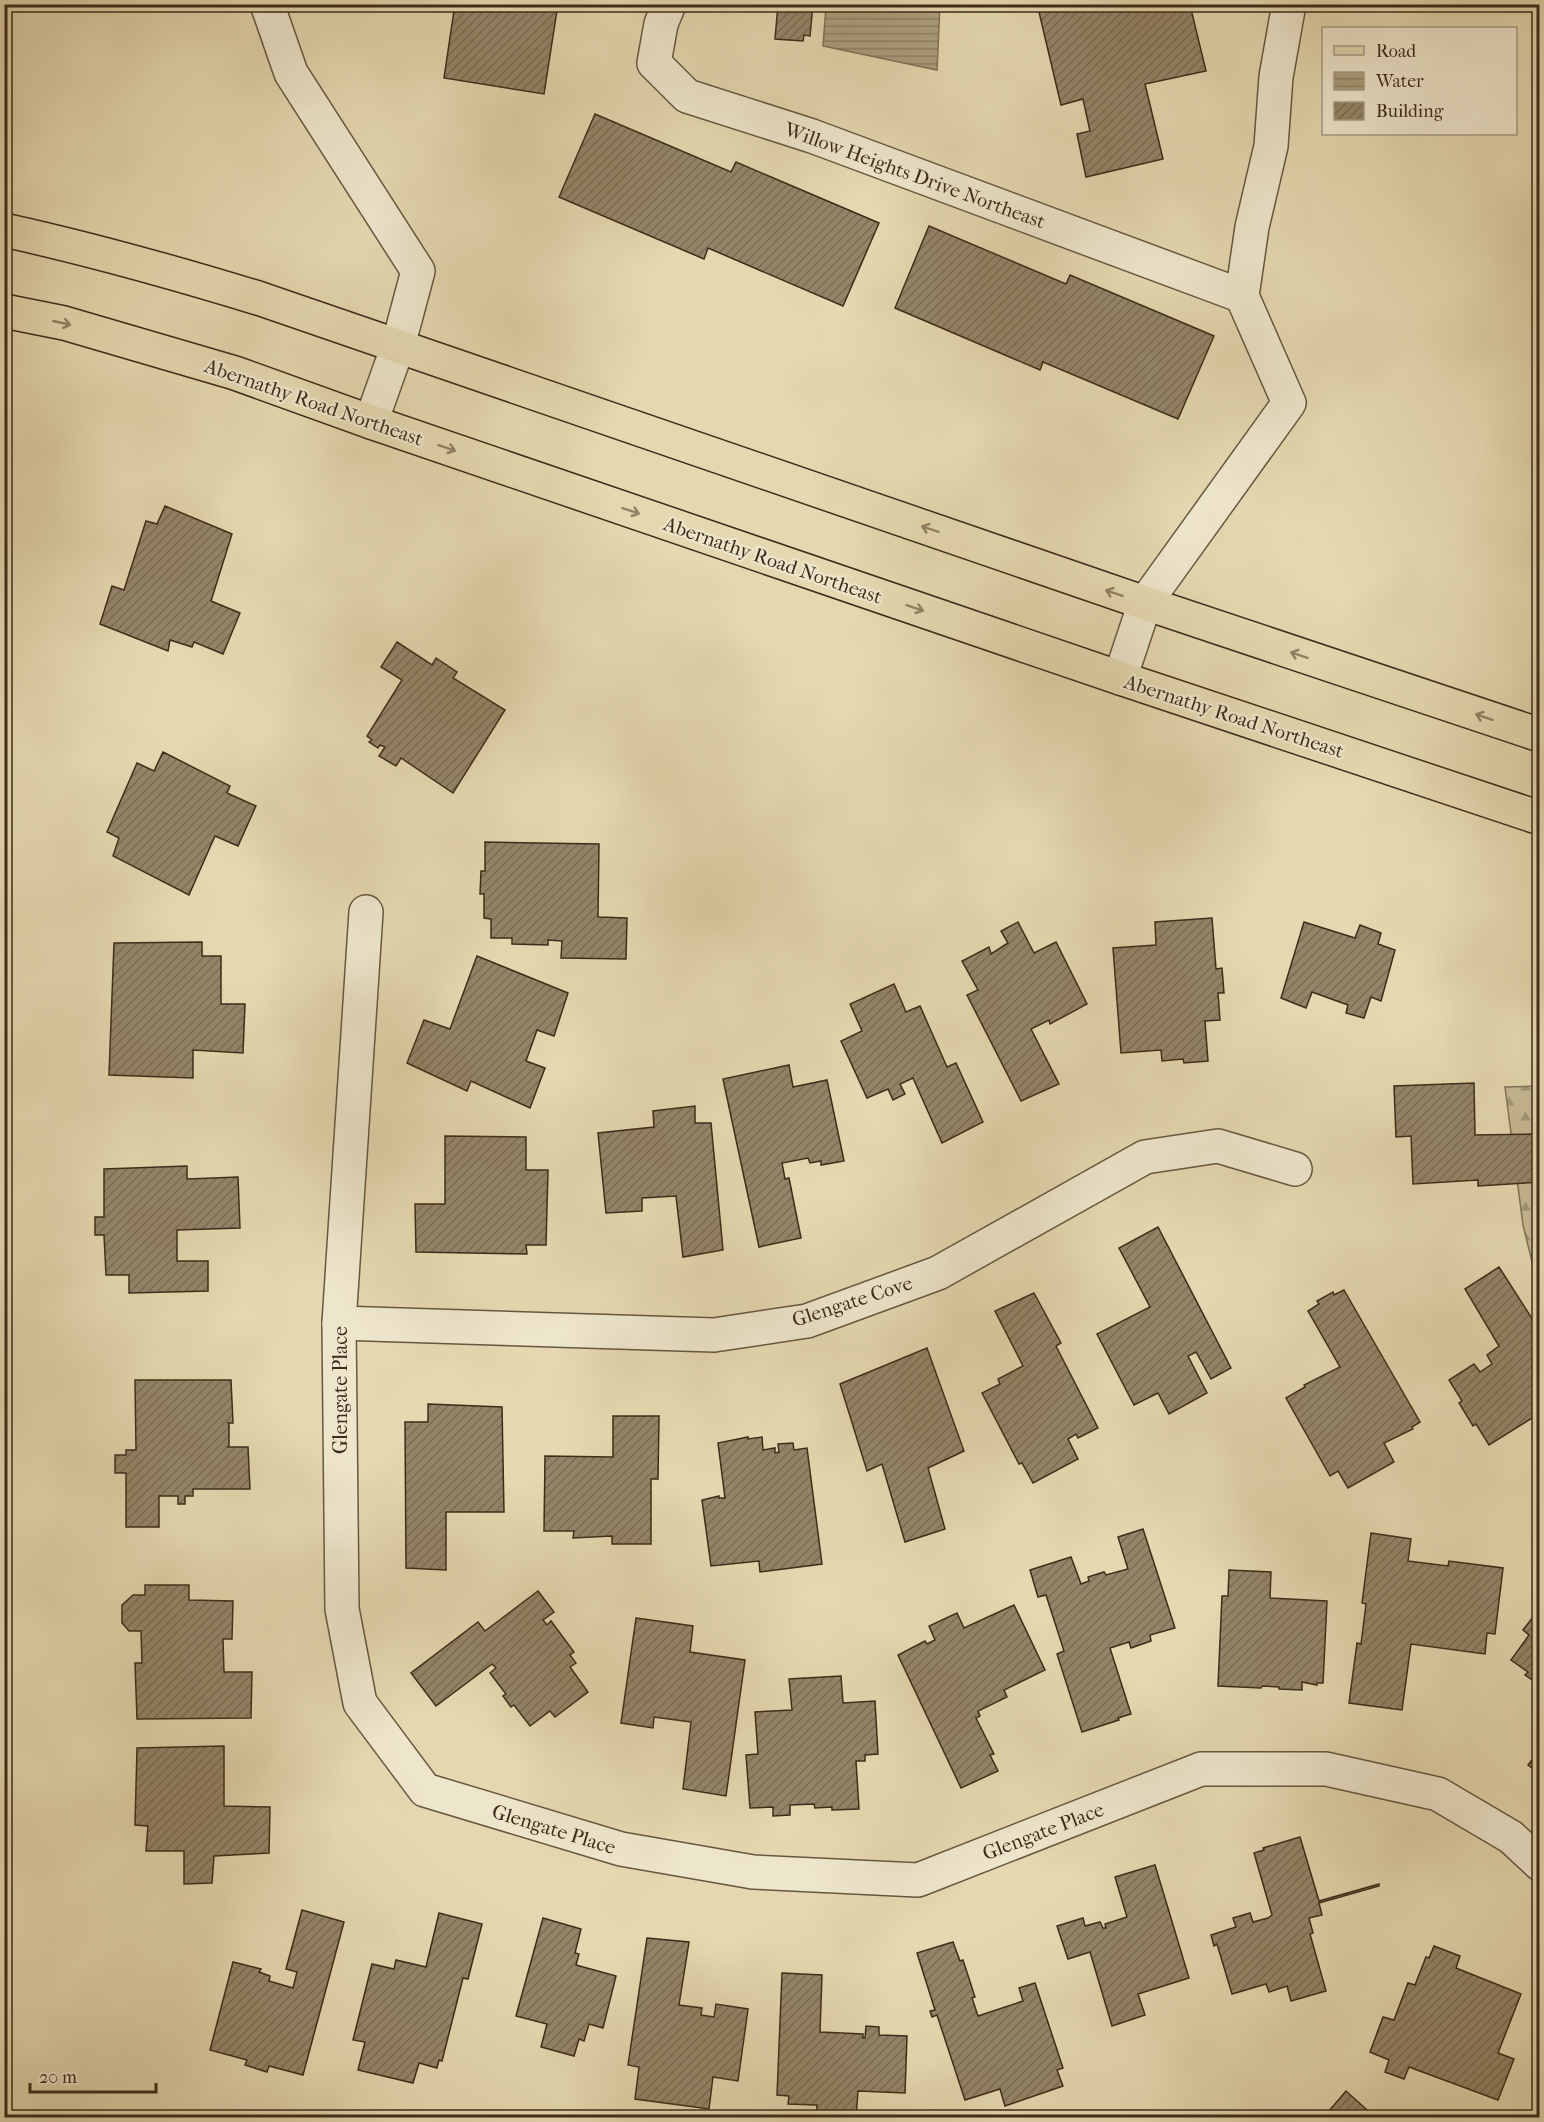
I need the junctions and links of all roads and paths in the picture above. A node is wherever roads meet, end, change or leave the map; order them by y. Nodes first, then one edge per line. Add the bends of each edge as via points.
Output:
1 (267, 4) edge
2 (669, 4) edge
3 (1289, 4) edge
4 (4, 230) edge
5 (1242, 296) junction
6 (4, 311) edge
7 (398, 346) junction
8 (371, 422) junction
9 (1145, 603) junction
10 (1120, 678) junction
11 (1539, 735) edge
12 (1539, 818) edge
13 (366, 912) dead end
14 (1295, 1169) dead end
15 (339, 1323) junction
16 (1539, 1864) edge

1 - 7 street via 291,73 417,271
2 - 5 street, Willow Heights Drive Northeast via 654,63 687,96 812,136
3 - 5 street via 1276,77 1270,146
4 - 7 main road via 171,271
5 - 9 street via 1288,403
6 -> 8 main road, Abernathy Road Northeast via 75,326 235,373
7 - 8 street
9 -> 7 main road
8 -> 10 main road, Abernathy Road Northeast
9 - 10 street
11 -> 9 main road
10 - 12 main road, Abernathy Road Northeast
13 - 15 street, Glengate Place
14 - 15 street, Glengate Cove via 1218,1146 1145,1157 938,1273 795,1322 714,1335
15 - 16 street, Glengate Place via 342,1609 360,1703 425,1790 621,1849 753,1872 918,1880 1201,1769 1326,1769 1438,1794 1511,1837

